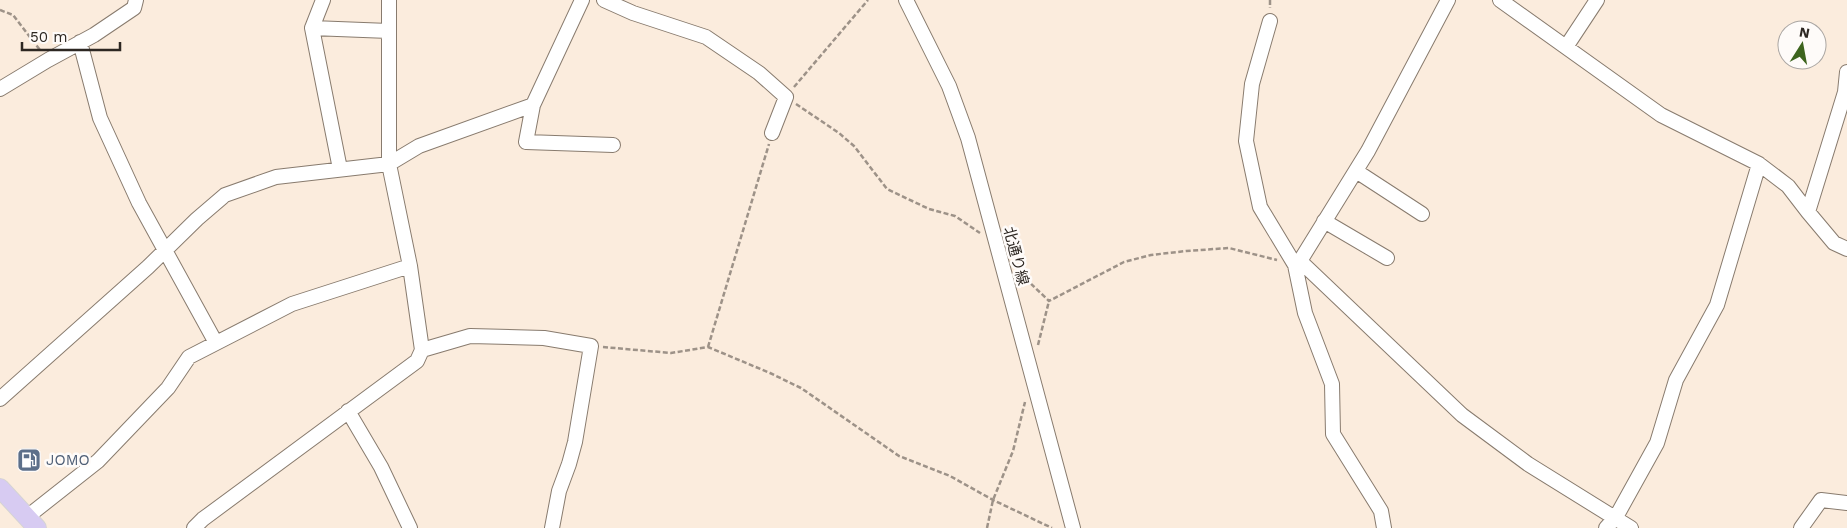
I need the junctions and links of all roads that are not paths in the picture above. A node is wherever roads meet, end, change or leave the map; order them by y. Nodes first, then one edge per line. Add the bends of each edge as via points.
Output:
1 (136, 0) edge
2 (323, 0) edge
3 (389, 0) edge
4 (582, 0) edge
5 (604, 0) edge
6 (906, 0) edge
7 (1448, 0) edge
8 (1500, 0) edge
9 (1597, 0) edge
10 (1270, 21) dead end
11 (312, 28) junction
12 (389, 31) junction
13 (80, 42) junction
14 (1566, 47) junction
15 (1847, 72) edge
16 (0, 89) edge
17 (1846, 92) edge
18 (533, 105) junction
19 (772, 133) road end
20 (613, 145) dead end
21 (388, 164) junction
22 (1759, 164) junction
23 (340, 170) junction
24 (1356, 171) junction
25 (1808, 212) junction
26 (1422, 214) dead end
27 (1324, 221) junction
28 (165, 250) junction
29 (1847, 250) edge
30 (1388, 258) dead end
31 (1297, 263) junction
32 (410, 266) junction
33 (216, 343) junction
34 (422, 350) junction
35 (0, 399) edge
36 (348, 411) junction
37 (0, 488) edge
38 (1847, 503) edge
39 (1616, 517) junction
40 (32, 523) edge
41 (194, 528) edge
42 (410, 528) edge
43 (552, 528) edge
44 (1073, 528) edge
45 (1384, 528) edge
46 (1606, 528) edge
47 (1631, 528) edge
48 (1800, 528) edge

1 - 13 street via 134,8
2 - 11 street
3 - 12 street
4 - 18 street
5 - 19 street via 706,37 759,74 786,97
6 - 44 street, 北通り線 via 948,86 968,138
7 - 24 street
8 - 14 street
9 - 14 street
10 - 31 street via 1252,84 1246,141 1260,207
11 - 12 street
11 - 23 street
12 - 21 street
13 - 16 street
13 - 28 street via 100,118 139,203
14 - 22 street via 1661,115
15 - 17 street
17 - 25 street
18 - 20 street via 526,142
18 - 21 street via 419,146
21 - 23 street
21 - 32 street
22 - 25 street via 1788,186
22 - 39 street via 1717,306 1676,380 1657,443
23 - 28 street via 276,177 225,195
24 - 26 street
24 - 27 street
25 - 29 street via 1834,243
27 - 30 street
27 - 31 street
28 - 33 street
28 - 35 street
31 - 39 street via 1462,415 1528,464
31 - 45 street via 1305,312 1332,384 1333,434 1381,511
32 - 33 street via 292,304
32 - 34 street
33 - 40 street via 189,357 168,388
34 - 36 street via 417,361
34 - 43 street via 470,336 544,338 591,346 575,442 559,491
36 - 41 street
36 - 42 street via 381,467
37 - 40 main road
38 - 48 street via 1821,500
39 - 46 street
39 - 47 street

